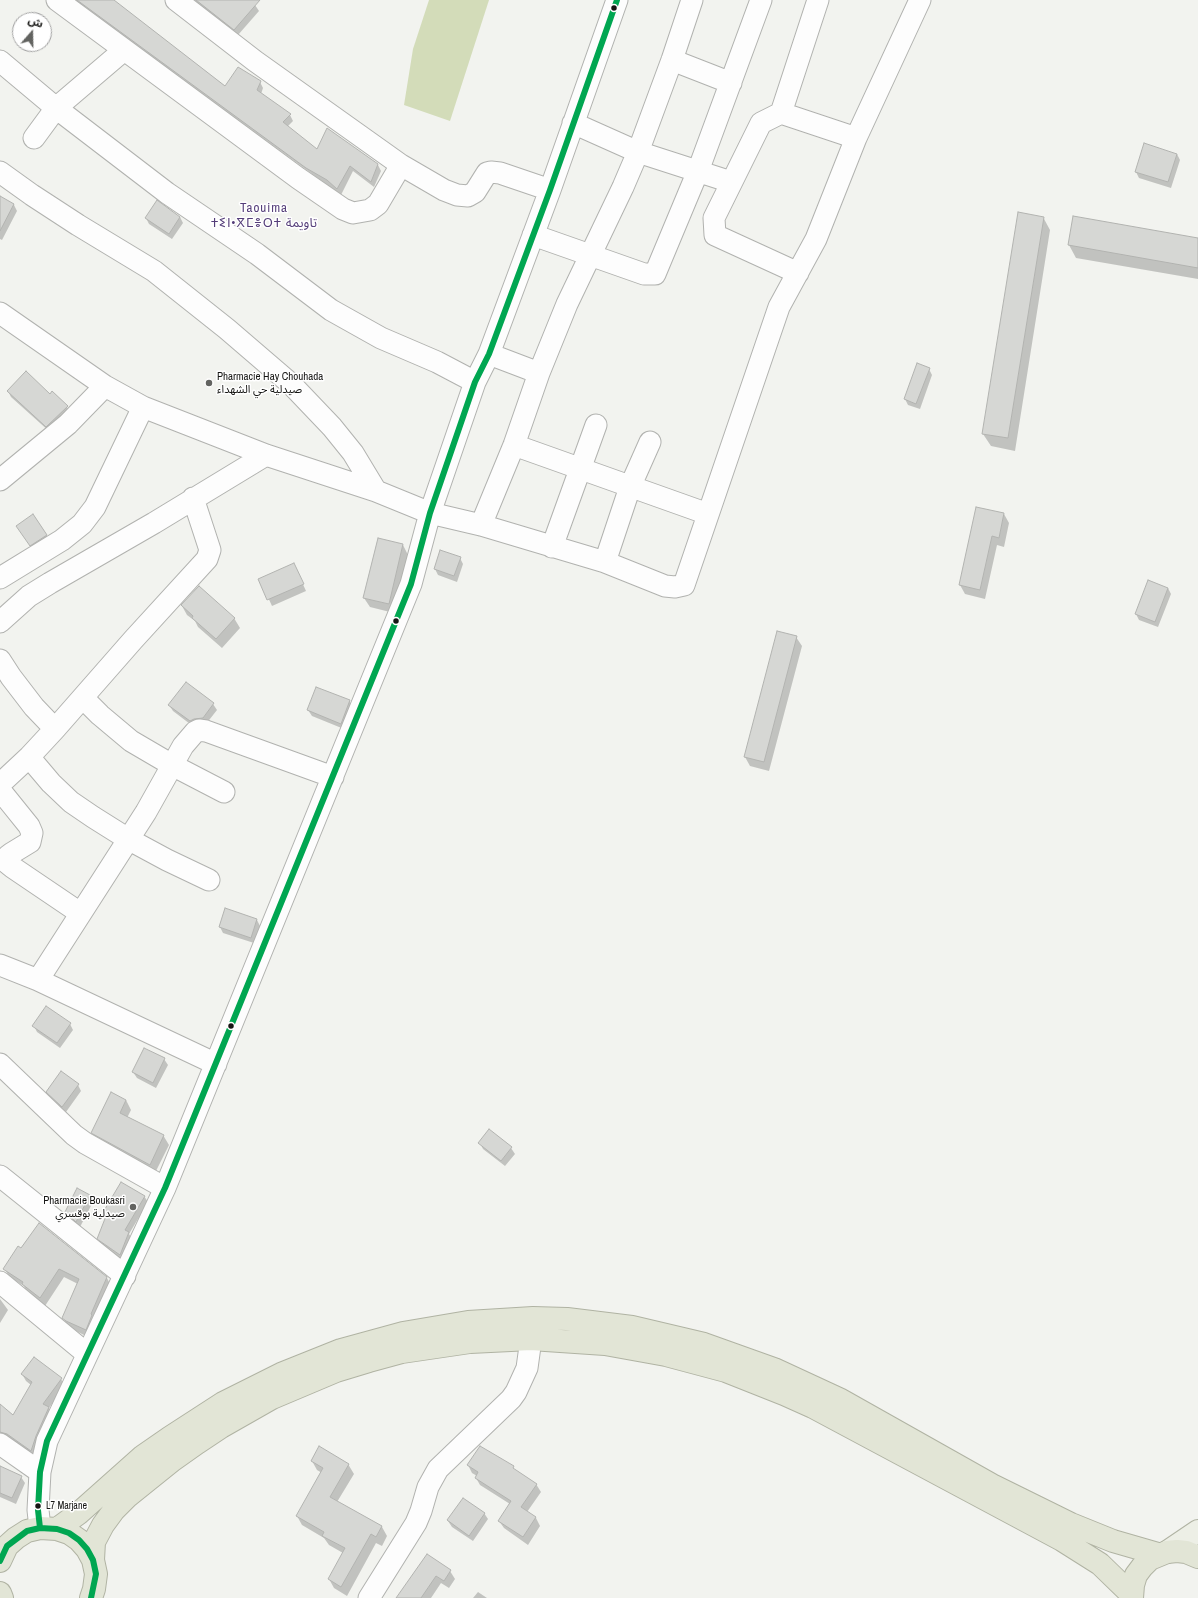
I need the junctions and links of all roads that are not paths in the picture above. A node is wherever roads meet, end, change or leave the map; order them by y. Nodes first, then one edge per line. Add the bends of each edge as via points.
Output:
1 (57, 0) edge
2 (176, 0) edge
3 (617, 0) edge
4 (692, 0) edge
5 (761, 0) edge
6 (818, 0) edge
7 (920, 0) edge
8 (124, 50) junction
9 (672, 60) junction
10 (0, 61) edge
11 (731, 83) junction
12 (56, 108) junction
13 (781, 114) junction
14 (573, 123) junction
15 (34, 138) dead end
16 (856, 138) junction
17 (638, 152) junction
18 (401, 165) junction
19 (698, 171) junction
20 (0, 172) edge
21 (731, 182) junction
22 (550, 190) junction
23 (533, 235) junction
24 (591, 255) junction
25 (798, 273) junction
26 (0, 313) edge
27 (488, 354) junction
28 (539, 373) junction
29 (475, 382) junction
30 (105, 386) junction
31 (143, 407) junction
32 (596, 425) dead end
33 (650, 442) dead end
34 (514, 445) junction
35 (266, 455) junction
36 (579, 469) junction
37 (0, 480) edge
38 (630, 487) junction
39 (376, 491) junction
40 (193, 498) junction
41 (430, 513) junction
42 (708, 514) junction
43 (481, 525) junction
44 (552, 547) junction
45 (605, 562) junction
46 (0, 578) edge
47 (15, 608) junction
48 (0, 622) edge
49 (0, 660) edge
50 (83, 698) junction
51 (56, 729) junction
52 (29, 757) junction
53 (172, 765) junction
54 (333, 777) junction
55 (0, 784) edge
56 (0, 790) edge
57 (224, 792) dead end
58 (128, 839) junction
59 (209, 880) dead end
60 (80, 913) junction
61 (0, 964) edge
62 (38, 980) junction
63 (0, 1064) edge
64 (216, 1064) junction
65 (0, 1176) edge
66 (165, 1188) junction
67 (125, 1276) junction
68 (0, 1282) edge
69 (531, 1339) junction
70 (87, 1354) junction
71 (0, 1444) edge
72 (40, 1472) junction
73 (48, 1528) junction
74 (1198, 1531) edge
75 (1163, 1553) junction
76 (1198, 1557) edge
77 (93, 1560) junction
78 (0, 1561) edge
79 (0, 1594) edge
80 (95, 1595) edge
81 (1132, 1596) edge
82 (2, 1598) edge
83 (369, 1598) edge

1 - 8 street
2 - 18 street via 255,62
3 - 14 street
4 - 9 street
5 - 11 street
6 - 13 street
7 - 16 street
8 - 12 street
8 - 18 street via 343,209 353,213 370,210 378,204
9 - 11 street
9 - 17 street
10 - 12 street
11 - 19 street
12 - 15 street
12 - 29 street via 331,310 380,338 437,362
13 - 16 street
13 - 21 street via 761,123
14 - 17 street
14 - 22 street
16 - 25 street via 816,239
17 - 19 street
17 - 24 street
18 - 22 street via 457,195 468,196 475,192 487,173 491,172
19 - 21 street
19 - 24 street via 654,274 644,274
20 - 39 street via 38,199 154,271 227,329 290,384 332,427 353,453
21 - 25 street via 714,218 715,235
22 - 23 street
23 - 24 street
23 - 27 street
24 - 28 street via 567,304
25 - 42 street via 779,307
26 - 30 street
27 - 28 street
27 - 29 street
28 - 34 street
29 - 41 street
30 - 31 street
30 - 37 street via 68,424
31 - 35 street
31 - 46 street via 95,507 82,524 62,540
32 - 36 street
33 - 38 street
34 - 36 street
34 - 43 street
35 - 39 street
35 - 40 street
36 - 38 street
36 - 44 street
38 - 42 street
38 - 45 street
39 - 41 street
40 - 47 street via 50,582
40 - 50 street via 210,550 207,559
41 - 43 street
41 - 54 street via 411,584
42 - 45 street via 684,585 665,586
43 - 44 street
44 - 45 street
46 - 47 street
47 - 48 street
49 - 51 street via 34,707
50 - 51 street
50 - 53 street via 131,741
51 - 52 street
52 - 55 street
52 - 58 street via 71,802
53 - 54 street via 190,736 199,730
53 - 57 street
53 - 58 street
54 - 64 street
56 - 60 street via 32,833 30,842 8,856 6,862
58 - 59 street
58 - 60 street
60 - 62 street
61 - 62 street
62 - 64 street
63 - 66 street via 84,1143
64 - 66 street
65 - 67 street
66 - 67 street
67 - 70 street
68 - 70 street
69 - 77 highway via 470,1342 402,1352 336,1371 272,1398 197,1443 127,1497 114,1510 94,1542
69 - 81 highway via 605,1344 666,1355 726,1371 784,1394 1062,1540 1100,1564
69 - 83 street via 527,1368 516,1392 438,1469 428,1487 416,1523
70 - 72 street via 47,1441
71 - 72 street
72 - 73 street via 38,1491
73 - 75 highway via 78,1513 143,1456 174,1434 223,1403 281,1374 341,1350 403,1333 468,1322 534,1318 632,1327 704,1344 774,1369 841,1400 992,1485 1071,1524 1113,1542
73 - 77 highway via 68,1533 79,1540
73 - 78 highway via 27,1531 16,1538 7,1546
74 - 75 main road
75 - 76 highway via 1186,1552
75 - 81 highway via 1142,1566 1136,1575
77 - 80 highway via 96,1574
79 - 82 highway

